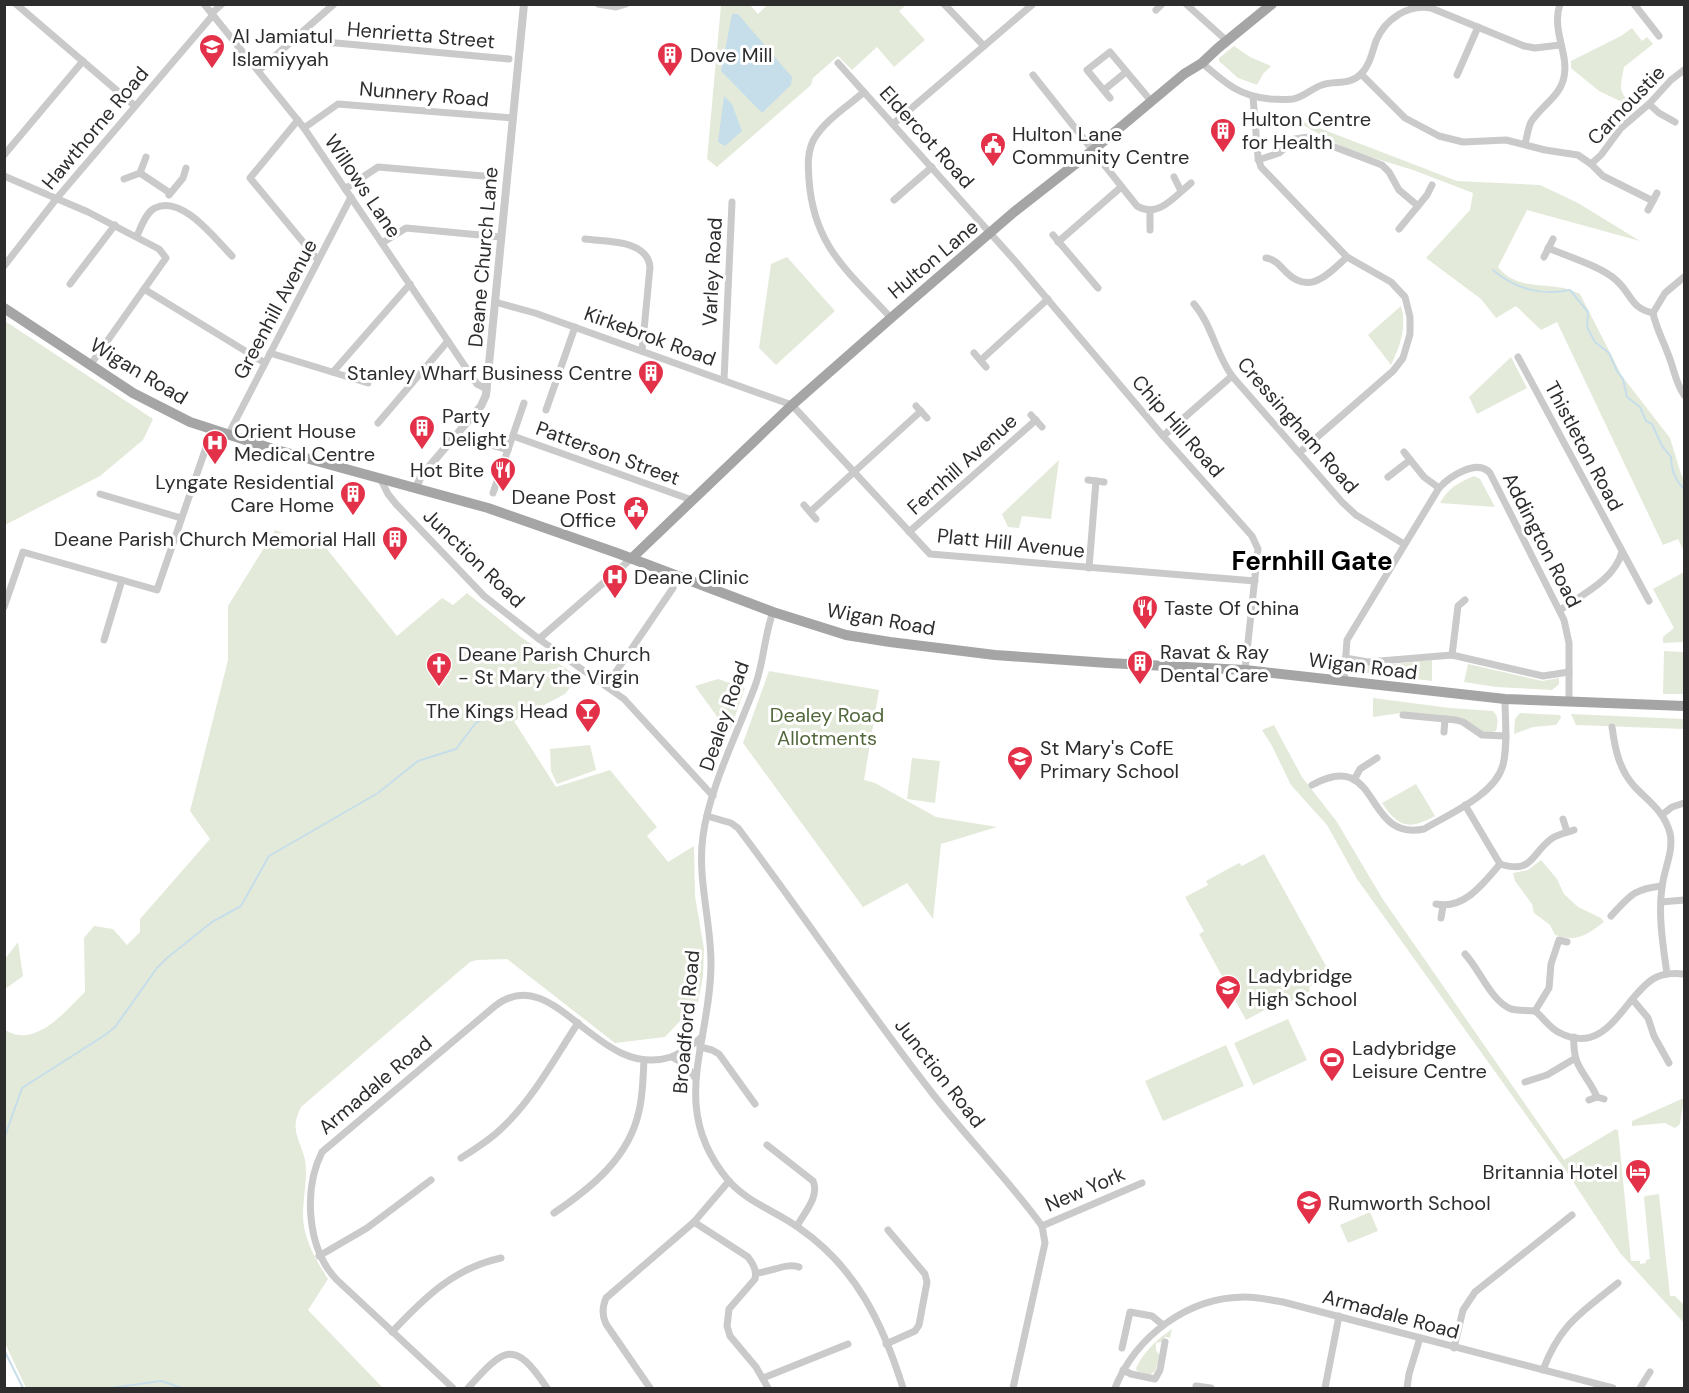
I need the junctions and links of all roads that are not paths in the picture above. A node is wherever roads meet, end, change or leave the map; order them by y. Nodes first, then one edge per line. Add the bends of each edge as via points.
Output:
1 (16, 4) edge
2 (204, 4) edge
3 (222, 4) edge
4 (334, 4) edge
5 (524, 4) edge
6 (598, 4) edge
7 (626, 4) edge
8 (944, 4) edge
9 (1034, 4) edge
10 (1186, 4) edge
11 (1272, 4) edge
12 (1560, 4) edge
13 (1634, 4) edge
14 (1417, 5) edge
15 (212, 14) junction
16 (1651, 26) junction
17 (1478, 27) junction
18 (1644, 32) dead end
19 (1659, 36) dead end
20 (293, 39) junction
21 (1227, 41) junction
22 (1560, 45) junction
23 (984, 46) junction
24 (509, 60) dead end
25 (83, 61) junction
26 (1463, 62) junction
27 (838, 63) dead end
28 (1202, 63) junction
29 (1471, 66) dead end
30 (258, 70) junction
31 (1684, 70) edge
32 (1126, 72) junction
33 (1361, 74) junction
34 (1033, 75) dead end
35 (1457, 75) dead end
36 (1104, 90) junction
37 (864, 92) junction
38 (1252, 97) junction
39 (1110, 98) dead end
40 (1151, 101) junction
41 (1649, 104) junction
42 (135, 106) junction
43 (512, 118) junction
44 (298, 120) junction
45 (1676, 122) dead end
46 (893, 124) junction
47 (304, 128) junction
48 (1525, 144) junction
49 (1092, 151) junction
50 (4, 155) edge
51 (146, 158) dead end
52 (1258, 160) junction
53 (1591, 164) junction
54 (932, 167) junction
55 (186, 168) dead end
56 (140, 173) junction
57 (4, 176) edge
58 (495, 177) dead end
59 (1174, 177) dead end
60 (124, 179) dead end
61 (1191, 183) dead end
62 (1432, 185) dead end
63 (1120, 188) junction
64 (345, 189) junction
65 (1181, 191) junction
66 (170, 193) junction
67 (1657, 193) dead end
68 (351, 197) junction
69 (57, 198) junction
70 (894, 200) dead end
71 (1653, 201) junction
72 (732, 202) dead end
73 (168, 206) junction
74 (1418, 206) junction
75 (1648, 210) dead end
76 (1150, 211) junction
77 (115, 225) junction
78 (1399, 229) dead end
79 (1150, 230) dead end
80 (991, 233) junction
81 (137, 236) junction
82 (501, 237) junction
83 (585, 239) dead end
84 (1553, 239) dead end
85 (231, 242) dead end
86 (382, 243) junction
87 (224, 248) junction
88 (1548, 248) junction
89 (232, 256) dead end
90 (1347, 257) junction
91 (1544, 257) dead end
92 (1266, 258) dead end
93 (318, 260) junction
94 (4, 266) edge
95 (1684, 277) edge
96 (70, 284) dead end
97 (410, 285) junction
98 (1098, 288) dead end
99 (144, 289) junction
100 (1048, 299) junction
101 (495, 302) junction
102 (1194, 304) dead end
103 (4, 308) edge
104 (1653, 313) junction
105 (891, 318) junction
106 (575, 327) junction
107 (448, 341) junction
108 (642, 351) junction
109 (270, 353) junction
110 (975, 353) dead end
111 (1518, 357) dead end
112 (265, 363) junction
113 (91, 364) junction
114 (333, 372) junction
115 (1232, 376) junction
116 (724, 380) junction
117 (368, 383) dead end
118 (487, 389) junction
119 (1684, 394) edge
120 (524, 403) dead end
121 (792, 405) junction
122 (546, 410) dead end
123 (927, 418) dead end
124 (378, 423) dead end
125 (1042, 427) dead end
126 (212, 430) junction
127 (228, 435) junction
128 (456, 435) junction
129 (513, 436) junction
130 (1163, 436) junction
131 (508, 450) junction
132 (1300, 452) junction
133 (1404, 452) dead end
134 (1410, 460) junction
135 (855, 472) junction
136 (1388, 477) dead end
137 (380, 478) junction
138 (1096, 481) dead end
139 (416, 488) junction
140 (1439, 488) junction
141 (494, 493) dead end
142 (100, 494) dead end
143 (692, 500) junction
144 (804, 505) dead end
145 (810, 512) junction
146 (181, 518) junction
147 (816, 519) dead end
148 (909, 532) junction
149 (1404, 544) junction
150 (1622, 552) junction
151 (632, 558) junction
152 (1089, 567) junction
153 (122, 580) junction
154 (1255, 581) junction
155 (673, 588) dead end
156 (1465, 600) dead end
157 (1649, 601) dead end
158 (4, 607) edge
159 (657, 610) junction
160 (1560, 610) junction
161 (773, 612) junction
162 (665, 615) dead end
163 (539, 639) junction
164 (104, 640) dead end
165 (1452, 655) junction
166 (1345, 658) junction
167 (1245, 670) junction
168 (1569, 672) junction
169 (1344, 681) junction
170 (607, 685) junction
171 (1505, 699) junction
172 (1569, 702) junction
173 (1684, 707) edge
174 (1403, 715) dead end
175 (1445, 719) junction
176 (1612, 727) dead end
177 (1444, 732) dead end
178 (1506, 736) junction
179 (1361, 758) dead end
180 (1377, 758) dead end
181 (1366, 765) junction
182 (1354, 780) junction
183 (1312, 784) dead end
184 (713, 796) junction
185 (1680, 802) edge
186 (1465, 805) junction
187 (1663, 814) junction
188 (707, 816) junction
189 (1563, 819) dead end
190 (1500, 864) junction
191 (1662, 886) junction
192 (1684, 900) edge
193 (1661, 902) junction
194 (1611, 916) dead end
195 (1441, 918) dead end
196 (1567, 942) dead end
197 (1465, 954) dead end
198 (1667, 974) junction
199 (1684, 974) edge
200 (1633, 1000) junction
201 (1535, 1011) junction
202 (578, 1023) junction
203 (702, 1037) junction
204 (1574, 1037) junction
205 (700, 1047) junction
206 (672, 1057) junction
207 (1574, 1059) junction
208 (644, 1060) junction
209 (1669, 1064) dead end
210 (695, 1078) junction
211 (1525, 1082) dead end
212 (1589, 1100) dead end
213 (755, 1104) dead end
214 (767, 1144) dead end
215 (461, 1158) dead end
216 (431, 1180) dead end
217 (729, 1181) junction
218 (1142, 1183) dead end
219 (554, 1213) dead end
220 (1572, 1215) dead end
221 (694, 1222) junction
222 (797, 1226) junction
223 (1042, 1226) junction
224 (888, 1230) dead end
225 (319, 1256) junction
226 (501, 1258) dead end
227 (799, 1267) dead end
228 (756, 1273) junction
229 (1618, 1283) dead end
230 (1339, 1317) junction
231 (1163, 1325) junction
232 (392, 1332) junction
233 (1420, 1338) junction
234 (1165, 1341) dead end
235 (848, 1344) dead end
236 (886, 1344) junction
237 (1122, 1348) dead end
238 (1454, 1348) junction
239 (1123, 1370) junction
240 (1543, 1371) junction
241 (1650, 1372) dead end
242 (763, 1378) junction
243 (1196, 1386) dead end
244 (453, 1389) edge
245 (468, 1389) edge
246 (547, 1389) edge
247 (650, 1389) edge
248 (768, 1389) edge
249 (903, 1389) edge
250 (1012, 1389) edge
251 (1115, 1389) edge
252 (1211, 1389) edge
253 (1325, 1389) edge
254 (1407, 1389) edge
255 (1613, 1389) edge
256 (1641, 1389) edge

1 - 25 street
2 - 15 street, Willows Lane
3 - 15 street, Hawthorne Road
4 - 20 street
5 - 43 street, Deane Church Lane
6 - 7 street via 616,8
8 - 23 street
9 - 23 street
10 - 21 street
11 - 21 main road, Hulton Lane
12 - 22 street
13 - 16 street
14 - 17 street
14 - 33 street via 1400,13 1382,30
15 - 30 street, Willows Lane
15 - 42 street, Hawthorne Road
16 - 18 street
16 - 19 street
17 - 22 street via 1535,48
17 - 26 street
20 - 24 street, Henrietta Street
20 - 30 street
21 - 28 main road, Hulton Lane
22 - 48 street via 1563,80 1532,122
23 - 46 street
25 - 42 street
25 - 50 street
26 - 29 street
26 - 35 street
27 - 37 street, Eldercot Road
28 - 38 street via 1226,83
28 - 40 main road, Hulton Lane
30 - 44 street, Willows Lane
31 - 41 street, Carnoustie
32 - 36 street
32 - 36 street via 1110,52 1087,70
32 - 40 street
33 - 38 street via 1343,83 1322,85 1293,99
33 - 48 street via 1405,118 1439,136 1456,141 1506,140
34 - 49 street
36 - 39 street
37 - 46 street, Eldercot Road
37 - 105 street via 825,126 812,143 808,158 811,197 819,230 831,251
38 - 52 street
40 - 49 main road, Hulton Lane
41 - 45 street
41 - 53 street, Carnoustie via 1621,128
42 - 69 street, Hawthorne Road
43 - 47 street, Nunnery Road via 338,104
43 - 82 street, Deane Church Lane
44 - 47 street, Willows Lane
44 - 93 street via 250,178
46 - 54 street, Eldercot Road
47 - 64 street, Willows Lane
48 - 53 street via 1578,155
49 - 63 street
49 - 80 main road, Hulton Lane
51 - 56 street
52 - 74 street via 1279,153 1295,139 1314,138 1382,165 1399,190
52 - 90 street via 1264,171
53 - 71 street via 1603,176
54 - 70 street
54 - 80 street, Eldercot Road
55 - 66 street
56 - 60 street
56 - 66 street
57 - 69 street
58 - 64 street via 378,167
59 - 65 street
61 - 65 street
62 - 74 street
63 - 76 street via 1137,206
63 - 98 street via 1056,239
64 - 68 street, Willows Lane
65 - 76 street
66 - 73 street
67 - 71 street
68 - 86 street, Willows Lane
68 - 93 street, Greenhill Avenue
69 - 77 street
69 - 94 street, Hawthorne Road
71 - 75 street
72 - 116 street, Varley Road
73 - 81 street via 150,212
73 - 87 street via 190,214
74 - 78 street
76 - 79 street
77 - 81 street
77 - 96 street
80 - 100 street, Chip Hill Road
80 - 105 main road, Hulton Lane
81 - 99 street via 166,258
82 - 86 street via 406,228
82 - 101 street, Deane Church Lane
83 - 108 street via 634,246 647,257 650,267
84 - 88 street
85 - 87 street
86 - 97 street, Willows Lane
87 - 89 street
88 - 91 street
88 - 104 street via 1608,274 1638,308
90 - 92 street via 1324,277 1308,282 1295,280
90 - 132 street via 1401,291 1410,317 1408,343 1393,372
93 - 109 street, Greenhill Avenue
95 - 104 street via 1665,293
97 - 107 street, Willows Lane
97 - 114 street
99 - 112 street
99 - 113 street
100 - 110 street via 983,364
100 - 130 street, Chip Hill Road
101 - 106 street, Kirkebrok Road
101 - 118 street, Deane Church Lane
102 - 115 street, Cressingham Road via 1206,319
103 - 113 main road, Wigan Road
104 - 119 street
105 - 121 main road, Hulton Lane
106 - 108 street, Kirkebrok Road
106 - 122 street
107 - 118 street, Willows Lane via 477,384
107 - 124 street
108 - 116 street, Kirkebrok Road
109 - 112 street, Greenhill Avenue
109 - 114 street
111 - 150 street, Thistleton Road
112 - 127 street, Greenhill Avenue
113 - 126 main road, Wigan Road via 157,406
114 - 117 street
115 - 130 street
115 - 132 street, Cressingham Road
116 - 121 street, Kirkebrok Road
118 - 128 street, Deane Church Lane via 483,403
120 - 129 street
121 - 135 street, Platt Hill Avenue
121 - 143 main road, Hulton Lane
123 - 135 street via 919,409
125 - 148 street, Fernhill Avenue via 1034,418
126 - 127 main road, Wigan Road
126 - 146 street
127 - 137 main road, Wigan Road
128 - 131 street
128 - 139 street, Deane Church Lane via 421,476
129 - 131 street
129 - 143 street, Patterson Street
130 - 154 street, Chip Hill Road via 1252,536 1258,549
131 - 141 street
132 - 149 street, Cressingham Road via 1348,508
133 - 134 street
134 - 136 street
134 - 140 street
135 - 145 street
135 - 148 street, Platt Hill Avenue
137 - 139 main road, Wigan Road
137 - 163 street, Junction Road via 391,499 484,596
138 - 152 street
139 - 151 main road, Wigan Road via 488,508
140 - 149 street
140 - 160 street, Addington Road via 1474,468 1490,473
142 - 146 street
143 - 151 main road, Hulton Lane
144 - 145 street
145 - 147 street
146 - 153 street via 157,590
148 - 152 street, Platt Hill Avenue via 934,556
149 - 166 street via 1347,640
150 - 157 street, Thistleton Road
150 - 160 street via 1617,567 1608,576
151 - 161 main road, Wigan Road
151 - 163 street
152 - 154 street, Platt Hill Avenue
153 - 158 street via 23,552
153 - 164 street
154 - 167 street, Chip Hill Road
155 - 159 street
156 - 165 street via 1458,606
159 - 162 street
159 - 170 street
160 - 168 street, Addington Road via 1568,636
161 - 167 main road, Wigan Road via 837,633 890,642 1031,658
161 - 184 street, Dealey Road via 756,683
163 - 170 street, Junction Road
165 - 166 street via 1368,662
165 - 168 street via 1543,676
166 - 169 street
167 - 169 main road, Wigan Road
168 - 172 street, Addington Road
169 - 171 main road, Wigan Road
170 - 184 street, Junction Road
171 - 172 main road, Wigan Road
171 - 178 street
172 - 173 main road, Wigan Road
174 - 175 street
175 - 177 street
175 - 178 street via 1460,721 1482,735
176 - 187 street via 1615,750 1626,774
178 - 186 street via 1503,764 1495,781
179 - 181 street
180 - 181 street
181 - 182 street
182 - 183 street via 1326,773
182 - 186 street via 1368,791 1386,821 1403,830 1424,829
184 - 188 street, Broadford Road
185 - 187 street
186 - 190 street
187 - 191 street via 1671,843
188 - 203 street, Broadford Road via 702,856 711,963
188 - 223 street, Junction Road via 738,828 910,1064
189 - 190 street via 1571,831 1549,841 1527,865
190 - 195 street via 1473,893 1457,903 1440,905
191 - 193 street
191 - 194 street via 1641,889 1619,902
192 - 193 street
193 - 198 street
196 - 201 street via 1559,940 1549,988
197 - 201 street via 1476,962 1491,992 1504,1005
198 - 199 street
198 - 200 street via 1653,979
200 - 204 street via 1604,1030 1593,1036
200 - 209 street via 1648,1018 1661,1055
201 - 204 street via 1551,1028
202 - 208 street, Armadale Road via 607,1047
202 - 215 street via 516,1113
202 - 225 street, Armadale Road via 538,997 504,998 330,1144 316,1164 311,1189
203 - 205 street, Broadford Road
203 - 206 street, Armadale Road
204 - 207 street
205 - 210 street, Broadford Road
205 - 213 street via 719,1054
206 - 208 street, Armadale Road
206 - 210 street via 686,1065
207 - 211 street via 1537,1082
207 - 212 street via 1601,1098
208 - 219 street via 636,1123 616,1160 593,1185
210 - 217 street, Broadford Road via 695,1106 703,1136
214 - 222 street via 816,1187
216 - 225 street via 367,1228
217 - 221 street
217 - 222 street, Broadford Road via 758,1205
218 - 223 street, New York
220 - 238 street via 1475,1292 1463,1310
221 - 228 street via 748,1257
221 - 247 street via 606,1298 604,1304 606,1324
222 - 236 street, Broadford Road via 851,1276
223 - 250 street via 1045,1243
224 - 236 street via 925,1274 927,1282 920,1325
225 - 232 street, Armadale Road via 336,1280
226 - 232 street via 471,1266 453,1276 424,1298
227 - 228 street
228 - 242 street via 729,1309 727,1326 730,1336
229 - 240 street via 1568,1325 1551,1348
230 - 231 street, Armadale Road via 1283,1302 1245,1297 1200,1306
230 - 233 street, Armadale Road
230 - 253 street
231 - 237 street via 1152,1316 1130,1312
231 - 239 street, Armadale Road via 1138,1348
232 - 244 street, Armadale Road
233 - 238 street, Armadale Road
233 - 254 street
234 - 239 street via 1155,1379
235 - 242 street
236 - 249 street, Broadford Road
238 - 240 street, Armadale Road
239 - 251 street, Armadale Road
240 - 255 street, Armadale Road
241 - 256 street
242 - 248 street
243 - 252 street
245 - 246 street via 490,1364 508,1354 526,1359

